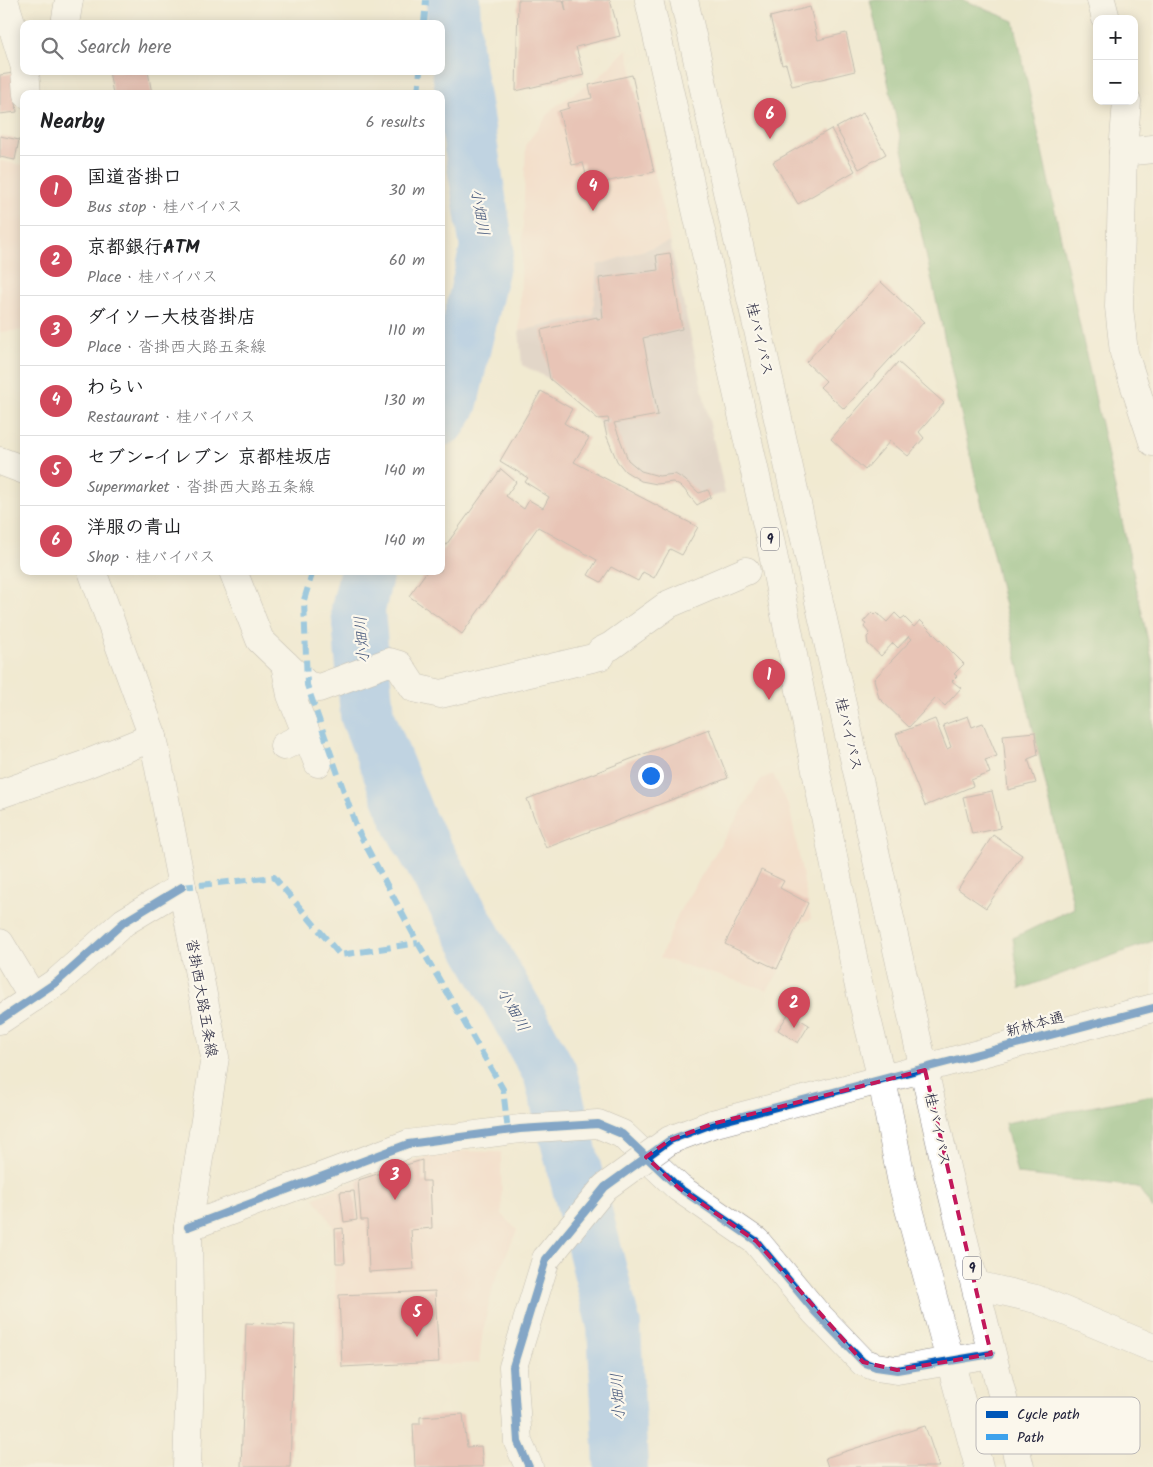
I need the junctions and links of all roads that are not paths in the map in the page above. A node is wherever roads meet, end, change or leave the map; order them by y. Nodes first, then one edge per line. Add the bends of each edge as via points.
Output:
1 (4, 0) edge
2 (69, 0) edge
3 (649, 0) edge
4 (684, 0) edge
5 (1101, 0) edge
6 (1105, 15) edge
7 (66, 20) edge
8 (20, 50) edge
9 (26, 75) edge
10 (27, 90) edge
11 (1127, 105) edge
12 (1153, 149) edge
13 (1122, 152) junction
14 (1153, 442) edge
15 (0, 461) edge
16 (20, 468) edge
17 (746, 571) dead end
18 (93, 575) edge
19 (235, 575) edge
20 (285, 664) junction
21 (152, 737) junction
22 (318, 763) dead end
23 (0, 794) edge
24 (182, 887) junction
25 (0, 943) edge
26 (34, 998) junction
27 (1153, 1008) edge
28 (0, 1020) edge
29 (925, 1070) junction
30 (882, 1080) junction
31 (188, 1227) junction
32 (976, 1285) junction
33 (1153, 1348) edge
34 (991, 1354) junction
35 (949, 1362) junction
36 (1002, 1397) edge
37 (976, 1453) edge
38 (976, 1454) edge
39 (1017, 1454) edge
40 (187, 1467) edge
41 (529, 1467) edge
42 (980, 1467) edge
43 (1020, 1467) edge

1 - 8 main road
2 - 7 main road
3 - 30 main road, 9 via 770,539 858,982
4 - 29 main road, 桂バイパス / 9
5 - 6 main road
9 - 10 main road
11 - 13 main road
12 - 13 main road
13 - 14 main road via 1120,307 1123,344
15 - 16 main road
17 - 20 main road via 669,604 601,651 600,656 441,694 414,688 399,665 389,662 319,688 307,685
18 - 21 main road, 沓掛西大路五条線
19 - 20 main road via 260,640
20 - 22 main road via 295,741
21 - 23 main road
21 - 24 main road, 沓掛西大路五条線
24 - 26 main road via 124,922
24 - 31 main road, 沓掛西大路五条線 via 215,1057
25 - 26 main road
26 - 28 main road
27 - 29 main road, 新林本通
29 - 30 main road, 新林本通
29 - 32 main road, 桂バイパス / 9
30 - 35 main road, 9 via 902,1183
30 - 41 main road, 新林本通, bridge via 712,1124 670,1140 605,1187 546,1259 513,1366 518,1442
31 - 35 main road via 408,1144 520,1129 598,1124 622,1134 679,1188 756,1241 815,1312 863,1362 897,1370
31 - 40 main road, 沓掛西大路五条線 via 190,1376
32 - 33 main road via 1036,1299
32 - 34 main road, 桂バイパス / 9
34 - 35 main road
34 - 36 main road, 桂バイパス / 9
35 - 37 main road, 9
38 - 42 main road, 9
39 - 43 main road, 桂バイパス / 9

